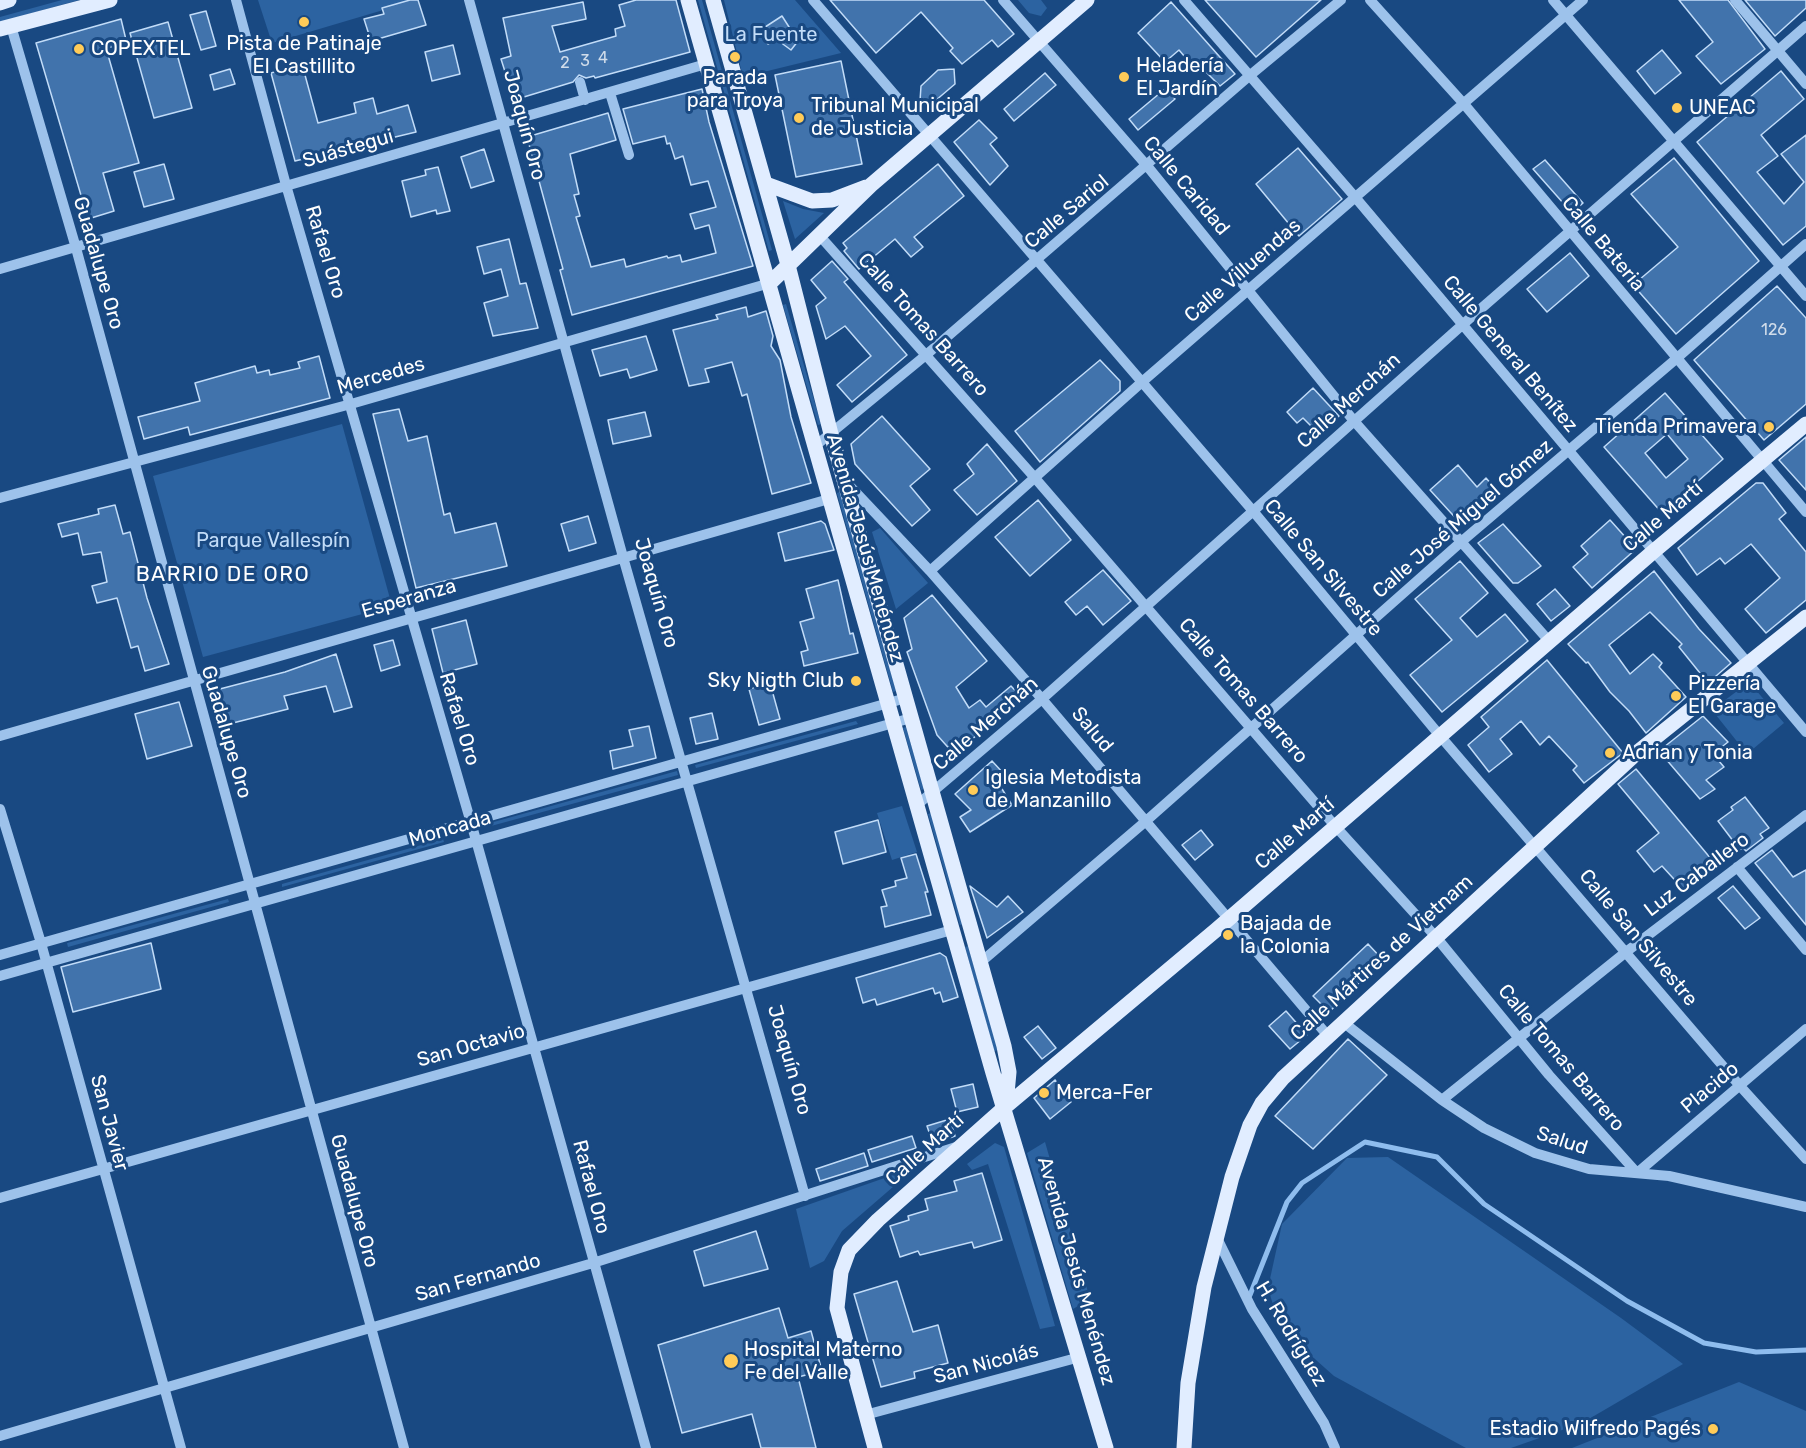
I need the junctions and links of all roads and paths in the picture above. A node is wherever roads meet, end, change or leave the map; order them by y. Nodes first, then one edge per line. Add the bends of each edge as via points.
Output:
1 (9, 0) edge
2 (110, 0) edge
3 (237, 0) edge
4 (469, 0) edge
5 (688, 0) edge
6 (713, 0) edge
7 (813, 0) edge
8 (1003, 0) edge
9 (1087, 0) edge
10 (1184, 0) edge
11 (1341, 0) edge
12 (1370, 0) edge
13 (1552, 0) edge
14 (1583, 0) edge
15 (1735, 0) edge
16 (0, 3) edge
17 (1566, 15) junction
18 (1806, 26) edge
19 (6, 28) edge
20 (1038, 41) junction
21 (1777, 50) junction
22 (706, 64) junction
23 (1248, 76) junction
24 (580, 82) dead end
25 (1806, 84) edge
26 (610, 93) junction
27 (585, 100) junction
28 (1464, 104) junction
29 (502, 123) junction
30 (929, 135) junction
31 (1672, 142) junction
32 (629, 155) dead end
33 (1148, 167) junction
34 (766, 184) junction
35 (286, 185) junction
36 (871, 185) junction
37 (1354, 197) junction
38 (1569, 232) junction
39 (815, 239) junction
40 (1806, 244) edge
41 (76, 248) junction
42 (1036, 261) junction
43 (788, 265) junction
44 (1781, 267) junction
45 (0, 269) edge
46 (770, 283) junction
47 (1249, 290) junction
48 (1806, 296) edge
49 (796, 298) junction
50 (1461, 326) junction
51 (563, 341) junction
52 (926, 355) junction
53 (1676, 359) junction
54 (1142, 382) junction
55 (351, 404) junction
56 (1354, 421) junction
57 (1806, 424) edge
58 (831, 434) junction
59 (814, 447) junction
60 (1568, 451) junction
61 (1763, 460) junction
62 (133, 462) junction
63 (1035, 477) junction
64 (845, 480) junction
65 (0, 498) edge
66 (829, 499) junction
67 (1253, 511) junction
68 (1806, 512) edge
69 (1461, 542) junction
70 (1654, 551) junction
71 (623, 557) junction
72 (930, 571) junction
73 (1147, 606) junction
74 (410, 617) junction
75 (1806, 617) edge
76 (1356, 636) junction
77 (1550, 642) junction
78 (1750, 664) junction
79 (192, 681) junction
80 (906, 698) junction
81 (1042, 699) junction
82 (887, 704) junction
83 (911, 718) junction
84 (892, 724) junction
85 (1252, 729) junction
86 (1806, 732) edge
87 (0, 735) edge
88 (1441, 737) junction
89 (683, 761) junction
90 (689, 780) junction
91 (932, 794) junction
92 (917, 805) junction
93 (0, 809) edge
94 (1806, 815) edge
95 (471, 821) junction
96 (1146, 821) junction
97 (1336, 827) junction
98 (476, 840) junction
99 (1536, 846) junction
100 (1737, 867) junction
101 (250, 884) junction
102 (255, 903) junction
103 (1229, 919) junction
104 (952, 930) junction
105 (1436, 937) junction
106 (41, 944) junction
107 (1806, 950) edge
108 (1626, 952) junction
109 (0, 955) edge
110 (981, 962) junction
111 (46, 963) junction
112 (0, 976) edge
113 (747, 987) junction
114 (1343, 1022) junction
115 (1806, 1029) edge
116 (1328, 1036) junction
117 (1519, 1037) junction
118 (534, 1047) junction
119 (1740, 1086) junction
120 (1442, 1100) junction
121 (1005, 1107) junction
122 (311, 1110) junction
123 (963, 1145) junction
124 (1806, 1159) edge
125 (103, 1169) junction
126 (1637, 1173) junction
127 (805, 1196) junction
128 (0, 1198) edge
129 (1806, 1208) edge
130 (1217, 1238) junction
131 (593, 1263) junction
132 (371, 1329) junction
133 (1080, 1357) junction
134 (164, 1390) junction
135 (866, 1415) junction
136 (0, 1436) edge
137 (181, 1448) edge
138 (404, 1448) edge
139 (646, 1448) edge
140 (875, 1448) edge
141 (1106, 1448) edge
142 (1184, 1448) edge
143 (1335, 1448) edge

1 - 16 main road
2 - 19 main road
3 - 35 street, Rafael Oro
4 - 29 street, Joaquín Oro
5 - 22 main road, Avenida Jesús Menéndez
6 - 34 main road, Avenida Jesús Menéndez
7 - 30 street, Calle San Silvestre
8 - 20 street, Calle Caridad
9 - 20 main road
10 - 23 street, Calle General Benítez
11 - 23 street, Calle Sariol
12 - 28 street, Calle Bateria
13 - 17 street
14 - 17 street, Calle Villuendas
15 - 21 street
17 - 28 street, Calle Villuendas
17 - 31 street
18 - 21 street, Calle Merchán
19 - 41 street, Guadalupe Oro
20 - 30 main road
20 - 33 street, Calle Caridad
21 - 25 street
21 - 31 street, Calle Merchán
22 - 26 street, Suástegui
22 - 46 main road, Avenida Jesús Menéndez
23 - 33 street, Calle Sariol
23 - 37 street, Calle General Benítez
24 - 27 street
26 - 27 street, Suástegui
26 - 32 street
27 - 29 street, Suástegui
28 - 37 street, Calle Villuendas
28 - 38 street, Calle Bateria
29 - 35 street, Suástegui
29 - 51 street, Joaquín Oro
30 - 36 main road
30 - 42 street, Calle San Silvestre
31 - 38 street, Calle Merchán
31 - 44 street
33 - 42 street, Calle Sariol
33 - 47 street, Calle Caridad
34 - 36 main road via 812,201 832,200
34 - 43 main road, Avenida Jesús Menéndez
35 - 41 street, Suástegui
35 - 55 street, Rafael Oro
36 - 39 main road
37 - 47 street, Calle Villuendas
37 - 50 street, Calle General Benítez
38 - 50 street, Calle Merchán
38 - 53 street, Calle Bateria
39 - 43 main road
39 - 49 main road via 798,275
39 - 52 street, Calle Tomas Barrero
40 - 44 street, Calle José Miguel Gómez
41 - 45 street, Suástegui
41 - 62 street, Guadalupe Oro
42 - 52 street, Calle Sariol
42 - 54 street, Calle San Silvestre
43 - 46 main road
43 - 49 main road, Avenida Jesús Menéndez
44 - 48 street
44 - 53 street, Calle José Miguel Gómez
46 - 51 street, Mercedes
46 - 59 main road, Avenida Jesús Menéndez
47 - 54 street, Calle Villuendas
47 - 56 street, Calle Caridad
49 - 58 main road, Avenida Jesús Menéndez
50 - 56 street, Calle Merchán
50 - 60 street, Calle General Benítez
51 - 55 street, Mercedes
51 - 71 street, Joaquín Oro
52 - 58 street, Calle Sariol
52 - 63 street, Calle Tomas Barrero
53 - 60 street, Calle José Miguel Gómez
53 - 61 street, Calle Bateria
54 - 63 street, Calle Villuendas
54 - 67 street, Calle San Silvestre
55 - 62 street, Mercedes
55 - 74 street, Rafael Oro
56 - 67 street, Calle Merchán
56 - 69 street, Calle Caridad
57 - 61 main road, Calle Martí
58 - 59 street, Calle Sariol
58 - 64 main road, Avenida Jesús Menéndez
59 - 66 main road, Avenida Jesús Menéndez
60 - 69 street, Calle José Miguel Gómez
60 - 70 street, Calle General Benítez
61 - 68 street, Calle Bateria
61 - 70 main road, Calle Martí
62 - 65 street, Mercedes
62 - 79 street, Guadalupe Oro
63 - 72 street, Calle Villuendas
63 - 73 street, Calle Tomas Barrero
64 - 72 street, Salud
64 - 80 main road, Avenida Jesús Menéndez
66 - 71 street, Esperanza
66 - 82 main road, Avenida Jesús Menéndez
67 - 73 street, Calle Merchán
67 - 76 street, Calle San Silvestre
69 - 76 street, Calle José Miguel Gómez
69 - 77 street, Calle Caridad
70 - 77 main road, Calle Martí
70 - 78 street, Calle General Benítez
71 - 74 street, Esperanza
71 - 89 street, Joaquín Oro
72 - 81 street, Salud
73 - 81 street, Calle Merchán
73 - 85 street, Calle Tomas Barrero
74 - 79 street, Esperanza
74 - 95 street, Rafael Oro
75 - 78 main road, Calle Mártires de Vietnam
76 - 85 street, Calle José Miguel Gómez
76 - 88 street, Calle San Silvestre
77 - 88 main road, Calle Martí
78 - 86 street, Calle General Benítez
78 - 99 main road, Calle Mártires de Vietnam via 1640,750
79 - 87 street, Esperanza
79 - 101 street, Guadalupe Oro
80 - 82 street, Moncada
80 - 83 main road, Avenida Jesús Menéndez
81 - 91 street, Calle Merchán
81 - 96 street, Salud
82 - 84 main road, Avenida Jesús Menéndez
82 - 89 street, Moncada
83 - 84 street, Moncada
83 - 91 main road, Avenida Jesús Menéndez
84 - 90 street, Moncada
84 - 92 main road, Avenida Jesús Menéndez
85 - 96 street, Calle José Miguel Gómez
85 - 97 street, Calle Tomas Barrero
88 - 97 main road, Calle Martí
88 - 99 street, Calle San Silvestre
89 - 90 street, Joaquín Oro
89 - 95 street, Moncada
90 - 98 street, Moncada
90 - 113 street, Joaquín Oro
91 - 92 street, Calle Merchán
91 - 110 main road, Avenida Jesús Menéndez
92 - 104 main road, Avenida Jesús Menéndez
93 - 106 street, San Javier
94 - 100 street, Luz Caballero
95 - 98 street, Rafael Oro
95 - 101 street, Moncada
96 - 103 street, Salud
96 - 110 street, Calle José Miguel Gómez
97 - 103 main road, Calle Martí
97 - 105 street, Calle Tomas Barrero
98 - 102 street, Moncada
98 - 118 street, Rafael Oro
99 - 105 main road, Calle Mártires de Vietnam
99 - 108 street, Calle San Silvestre
100 - 107 street
100 - 108 street, Luz Caballero
101 - 102 street, Guadalupe Oro
101 - 106 street, Moncada
102 - 111 street, Moncada
102 - 122 street, Guadalupe Oro
103 - 116 street, Salud
103 - 121 main road, Calle Martí
104 - 113 street, San Octavio
104 - 121 main road, Avenida Jesús Menéndez
105 - 114 main road, Calle Mártires de Vietnam
105 - 117 street, Calle Tomas Barrero
106 - 109 street, Moncada
106 - 111 street, San Javier
108 - 117 street, Luz Caballero
108 - 119 street, Calle San Silvestre
110 - 121 main road, Avenida Jesús Menéndez via 1009,1072
111 - 112 street, Moncada
111 - 125 street, San Javier
113 - 118 street, San Octavio
113 - 127 street, Joaquín Oro
114 - 116 main road, Calle Mártires de Vietnam
114 - 120 street, Salud
115 - 119 street, Placido
116 - 130 main road, Calle Mártires de Vietnam via 1283,1078 1250,1125
117 - 120 street, Luz Caballero
117 - 126 street, Calle Tomas Barrero
118 - 122 street, San Octavio
118 - 131 street, Rafael Oro
119 - 124 street, Calle San Silvestre
119 - 126 street, Placido
120 - 126 street, Salud via 1484,1128 1535,1153 1589,1168
121 - 123 main road, Calle Martí
121 - 133 main road, Avenida Jesús Menéndez
122 - 125 street, San Octavio
122 - 132 street, Guadalupe Oro
123 - 127 street, San Fernando
123 - 135 main road, Calle Martí via 878,1220 849,1250 840,1272 839,1323
125 - 128 street, San Octavio
125 - 134 street, San Javier
126 - 129 street, Salud via 1669,1176
127 - 131 street, San Fernando
130 - 142 main road, Calle Mártires de Vietnam via 1204,1287 1188,1383
130 - 143 street, H. Rodríguez via 1252,1309 1324,1423
131 - 132 street, San Fernando
131 - 139 street, Rafael Oro
132 - 134 street, San Fernando
132 - 138 street, Guadalupe Oro
133 - 135 street, San Nicolás
133 - 141 main road, Avenida Jesús Menéndez
134 - 136 street, San Fernando
134 - 137 street, San Javier
135 - 140 main road

